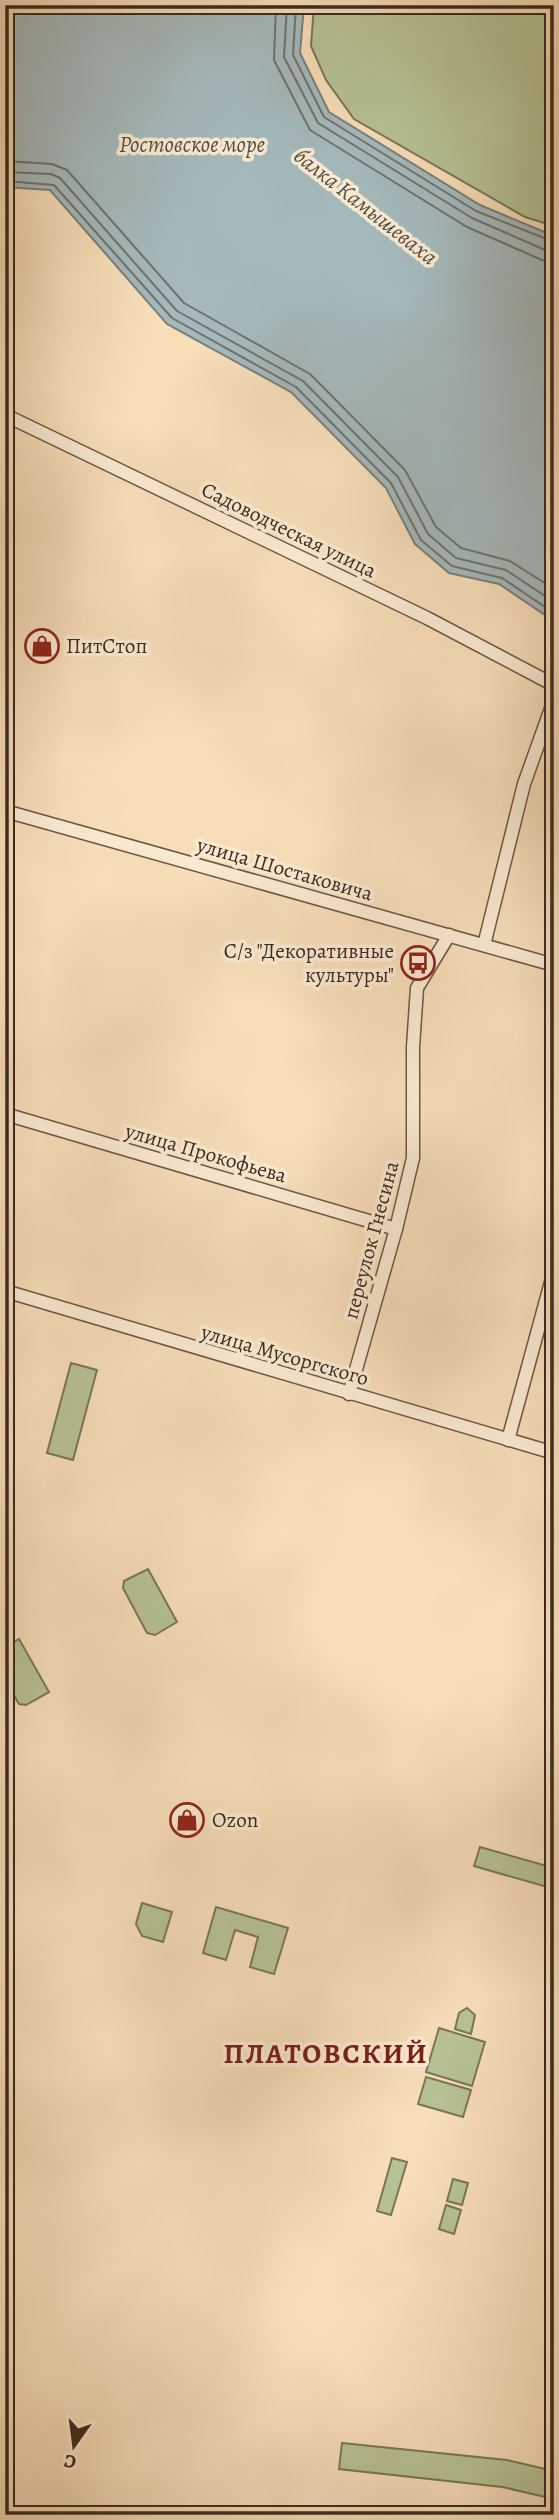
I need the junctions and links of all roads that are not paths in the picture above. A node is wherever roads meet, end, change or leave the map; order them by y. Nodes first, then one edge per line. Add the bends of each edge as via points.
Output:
1 (5, 415) edge
2 (554, 685) edge
3 (554, 700) edge
4 (5, 811) edge
5 (449, 935) junction
6 (484, 945) junction
7 (554, 965) edge
8 (5, 1114) edge
9 (396, 1229) junction
10 (554, 1271) edge
11 (5, 1291) edge
12 (349, 1394) junction
13 (508, 1440) junction
14 (554, 1453) edge

1 - 2 street, Садоводческая улица via 427,618
3 - 6 street via 524,784
4 - 5 street, улица Шостаковича
5 - 6 street, улица Шостаковича
5 - 9 street, переулок Гнесина via 417,988 413,1158
6 - 7 street, улица Шостаковича
8 - 9 street, улица Прокофьева
9 - 12 street, переулок Гнесина
10 - 13 street
11 - 12 street, улица Мусоргского
12 - 13 street, улица Мусоргского
13 - 14 street, улица Мусоргского

